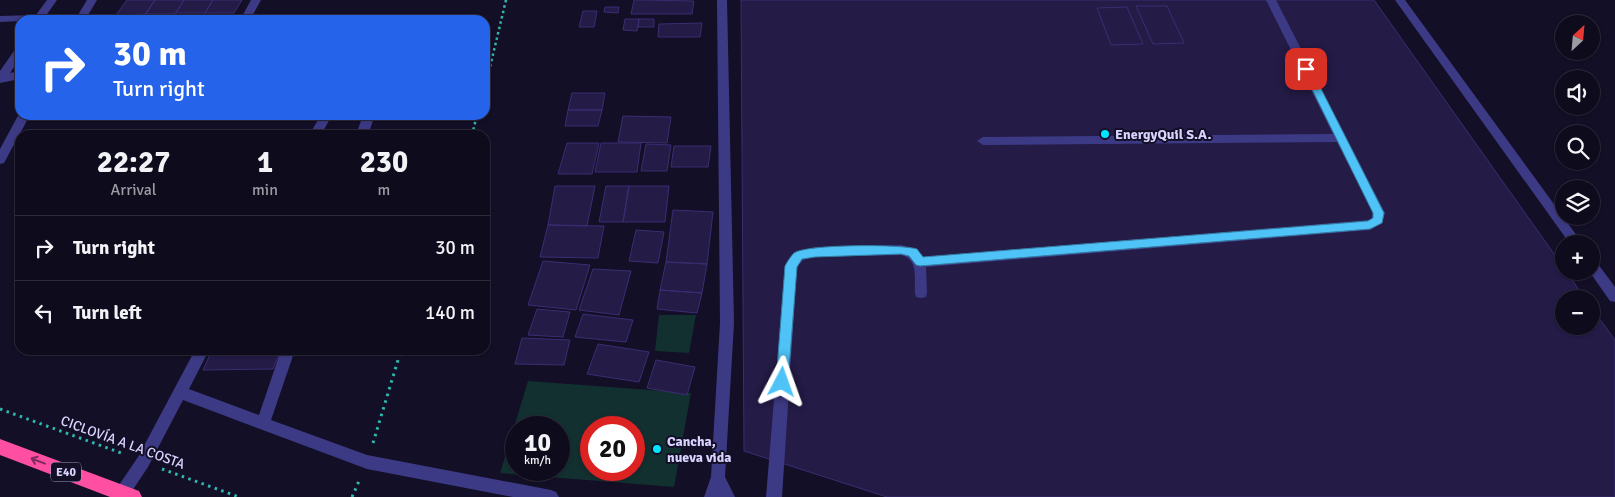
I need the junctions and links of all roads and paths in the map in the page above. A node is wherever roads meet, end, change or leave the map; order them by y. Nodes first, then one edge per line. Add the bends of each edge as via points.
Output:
1 (52, 0) edge
2 (92, 0) edge
3 (256, 0) edge
4 (506, 0) edge
5 (722, 0) edge
6 (1271, 0) edge
7 (1400, 0) edge
8 (41, 15) edge
9 (83, 15) edge
10 (248, 15) edge
11 (0, 19) edge
12 (15, 19) edge
13 (15, 57) edge
14 (490, 67) edge
15 (15, 76) edge
16 (1, 78) edge
17 (15, 131) edge
18 (1342, 138) junction
19 (983, 141) dead end
20 (2, 154) edge
21 (1570, 235) edge
22 (920, 262) junction
23 (1600, 276) edge
24 (920, 293) dead end
25 (1615, 297) edge
26 (199, 355) edge
27 (286, 355) edge
28 (399, 355) edge
29 (180, 392) junction
30 (0, 408) edge
31 (263, 423) junction
32 (0, 447) edge
33 (143, 462) junction
34 (367, 462) junction
35 (718, 476) junction
36 (127, 495) edge
37 (239, 497) edge
38 (352, 497) edge
39 (551, 497) edge
40 (712, 497) edge
41 (727, 497) edge
42 (774, 497) edge

1 - 8 street
2 - 9 street
3 - 10 street
4 - 14 path
5 - 35 street via 727,323
6 - 18 street
7 - 21 street
11 - 12 street
13 - 16 street
15 - 16 street
17 - 20 street
18 - 19 street
18 - 22 street via 1379,213 1378,220 1370,225
22 - 24 street
22 - 42 street via 913,253 901,250 815,252 799,256 791,266
23 - 25 street
26 - 29 street
27 - 31 street
28 - 34 path
29 - 31 street
29 - 33 street
30 - 33 path, CICLOVÍA A LA COSTA
31 - 34 street
36 -> 32 highway, E40
33 - 36 street
33 - 37 path, CICLOVÍA A LA COSTA
34 - 38 path
34 - 39 street
35 - 40 street
35 - 41 street

